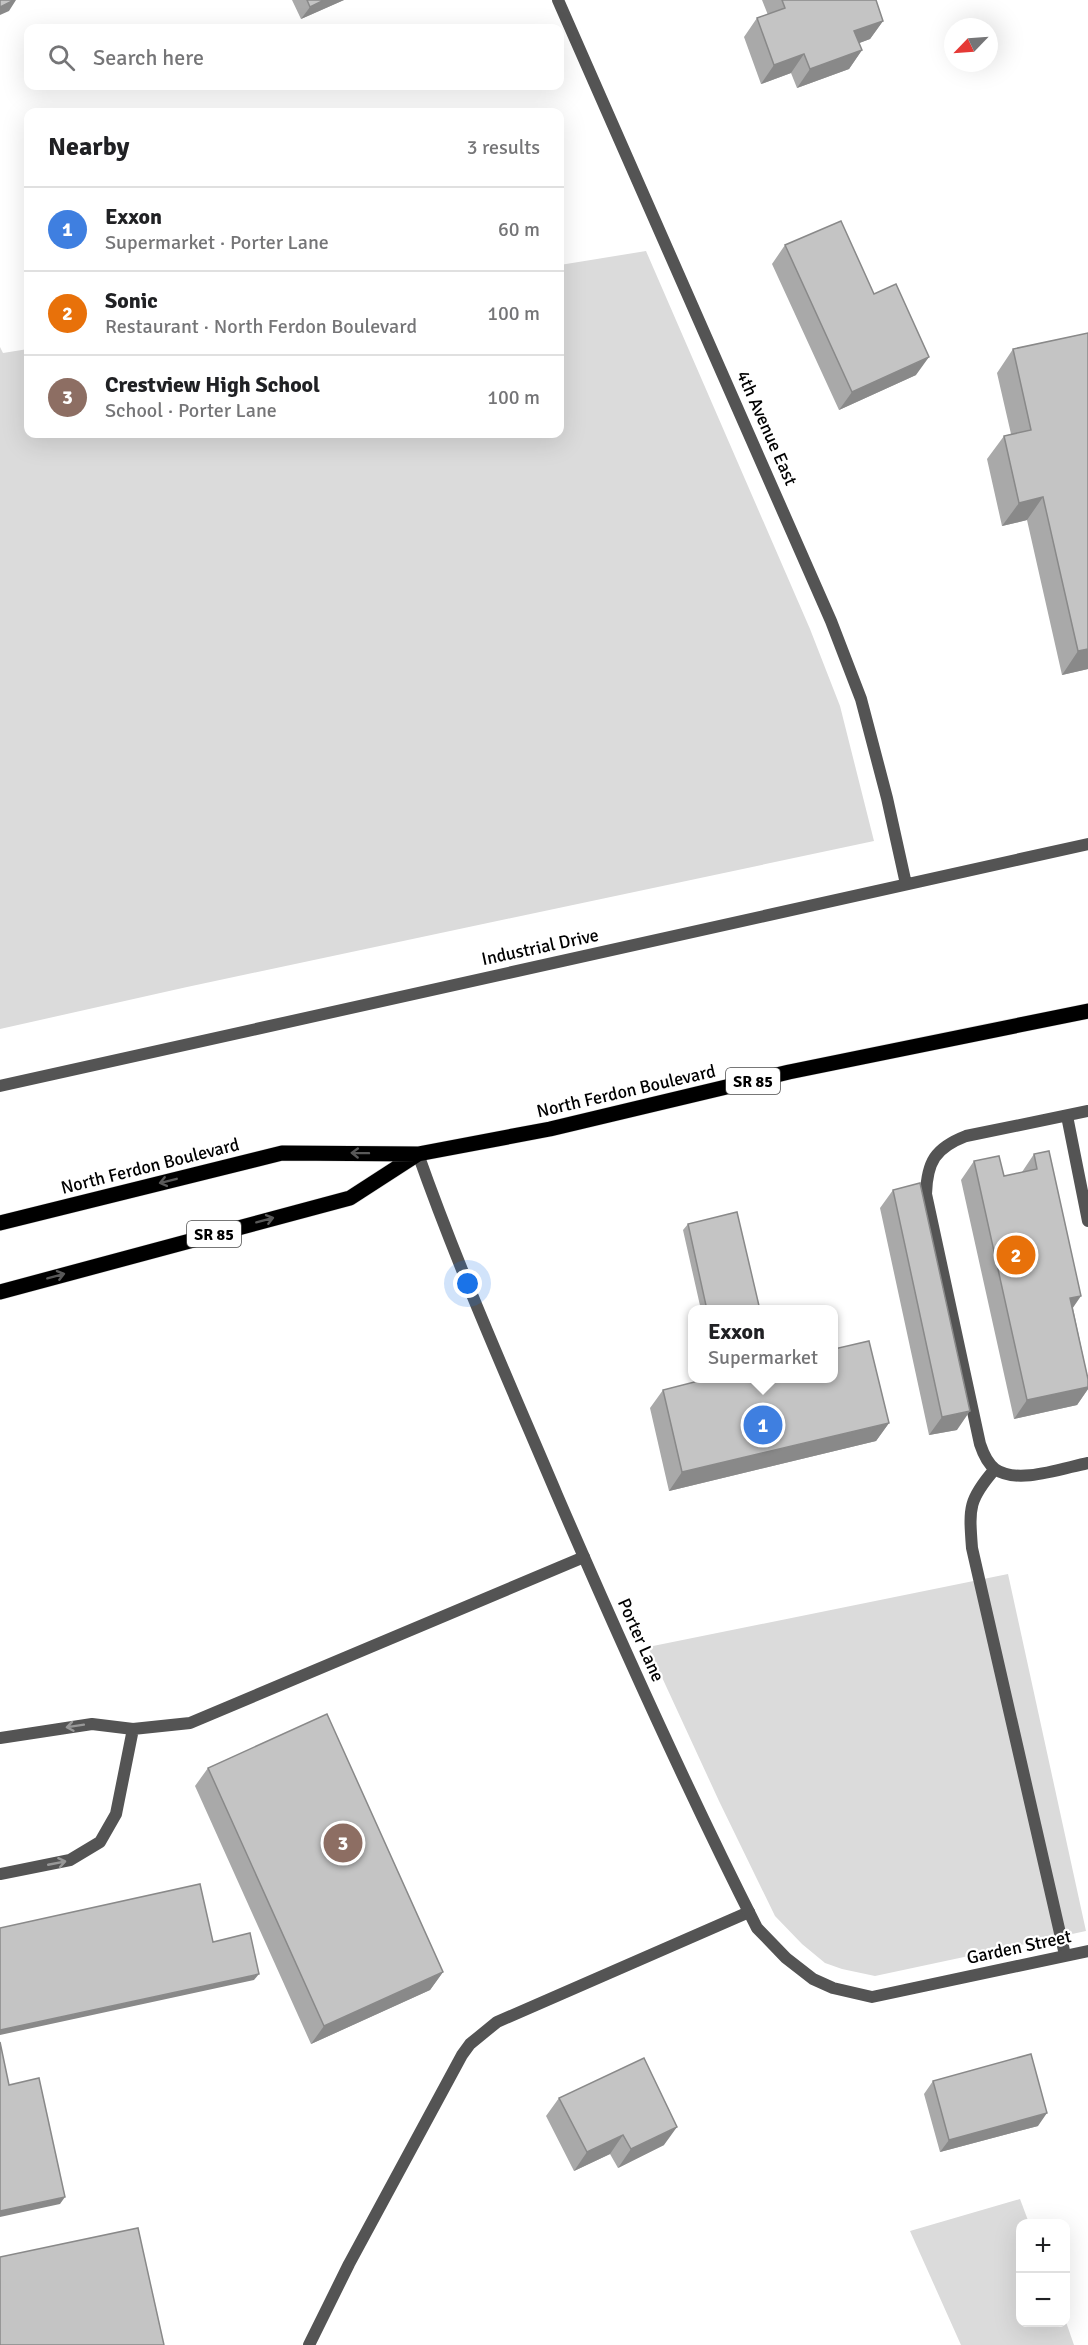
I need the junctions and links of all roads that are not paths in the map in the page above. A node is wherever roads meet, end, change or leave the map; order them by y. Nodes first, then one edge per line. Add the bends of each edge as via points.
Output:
1 (558, 0) edge
2 (1088, 844) edge
3 (906, 884) junction
4 (1088, 1011) edge
5 (0, 1086) edge
6 (1088, 1111) edge
7 (1067, 1116) junction
8 (418, 1154) junction
9 (1088, 1221) edge
10 (0, 1223) edge
11 (0, 1292) edge
12 (1088, 1463) edge
13 (995, 1469) junction
14 (584, 1557) junction
15 (133, 1729) junction
16 (0, 1737) edge
17 (0, 1874) edge
18 (749, 1912) junction
19 (1088, 1951) edge
20 (1065, 1955) junction
21 (957, 1978) joint
22 (309, 2345) edge

1 - 3 street, 4th Avenue East via 831,621 861,699
2 - 3 street, Industrial Drive
3 - 5 street, Industrial Drive
4 - 8 main road, North Ferdon Boulevard / SR 85 via 789,1072 550,1129
6 - 7 street
7 - 9 street
7 - 13 street via 966,1136 949,1143 933,1158 927,1176 926,1194 980,1444
8 -> 10 main road, North Ferdon Boulevard / SR 85 via 282,1152
11 -> 8 main road, North Ferdon Boulevard / SR 85 via 350,1198
8 - 14 street, Porter Lane via 454,1252
12 - 13 street via 1026,1476 1012,1476
13 - 20 street via 977,1489 969,1512 972,1548
14 - 15 street via 190,1723
14 - 18 street, Porter Lane
15 -> 16 street via 92,1724
17 -> 15 street via 70,1860 100,1842 116,1814
18 - 21 street, Porter Lane via 757,1928 786,1958 813,1979 833,1988 872,1996
18 - 22 street via 497,2022 470,2044 409,2151
19 - 20 street, Garden Street
20 - 21 street, Garden Street

